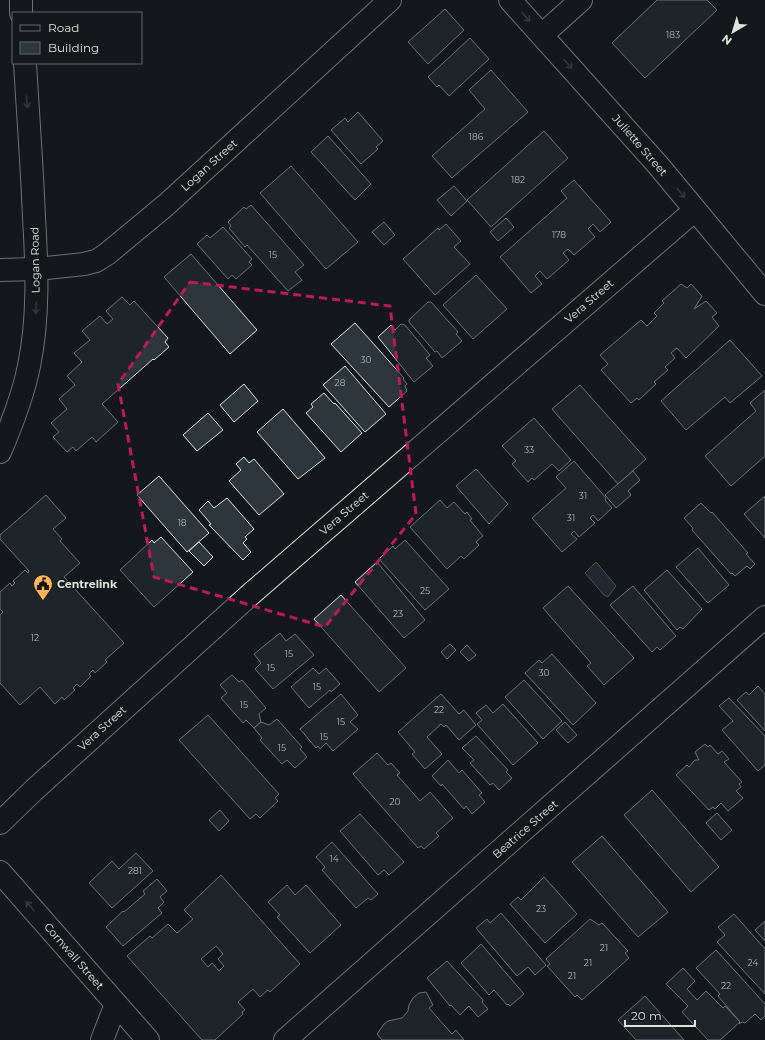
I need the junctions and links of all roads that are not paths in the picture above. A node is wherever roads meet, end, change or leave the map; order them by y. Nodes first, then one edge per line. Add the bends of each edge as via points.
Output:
1 (21, 0) edge
2 (389, 0) edge
3 (510, 0) edge
4 (581, 0) edge
5 (21, 12) edge
6 (542, 35) junction
7 (25, 64) edge
8 (695, 210) junction
9 (37, 269) junction
10 (0, 270) edge
11 (765, 294) edge
12 (0, 452) edge
13 (765, 617) edge
14 (0, 823) edge
15 (0, 872) edge
16 (116, 1004) junction
17 (102, 1040) edge
18 (148, 1040) edge
19 (285, 1040) edge

1 - 5 street
2 - 9 street, Logan Street via 119,245 96,261
3 -> 6 street, Juliette Street
4 - 6 street
6 -> 8 street, Juliette Street
7 -> 9 street, Logan Road
8 - 11 street, Juliette Street
8 - 14 street, Vera Street via 252,593
9 - 10 street, Logan Street
9 -> 12 street, Logan Road via 36,309 29,365 12,424
13 - 19 street, Beatrice Street
16 -> 15 street, Cornwall Street
16 - 17 street
16 - 18 street, Cornwall Street

